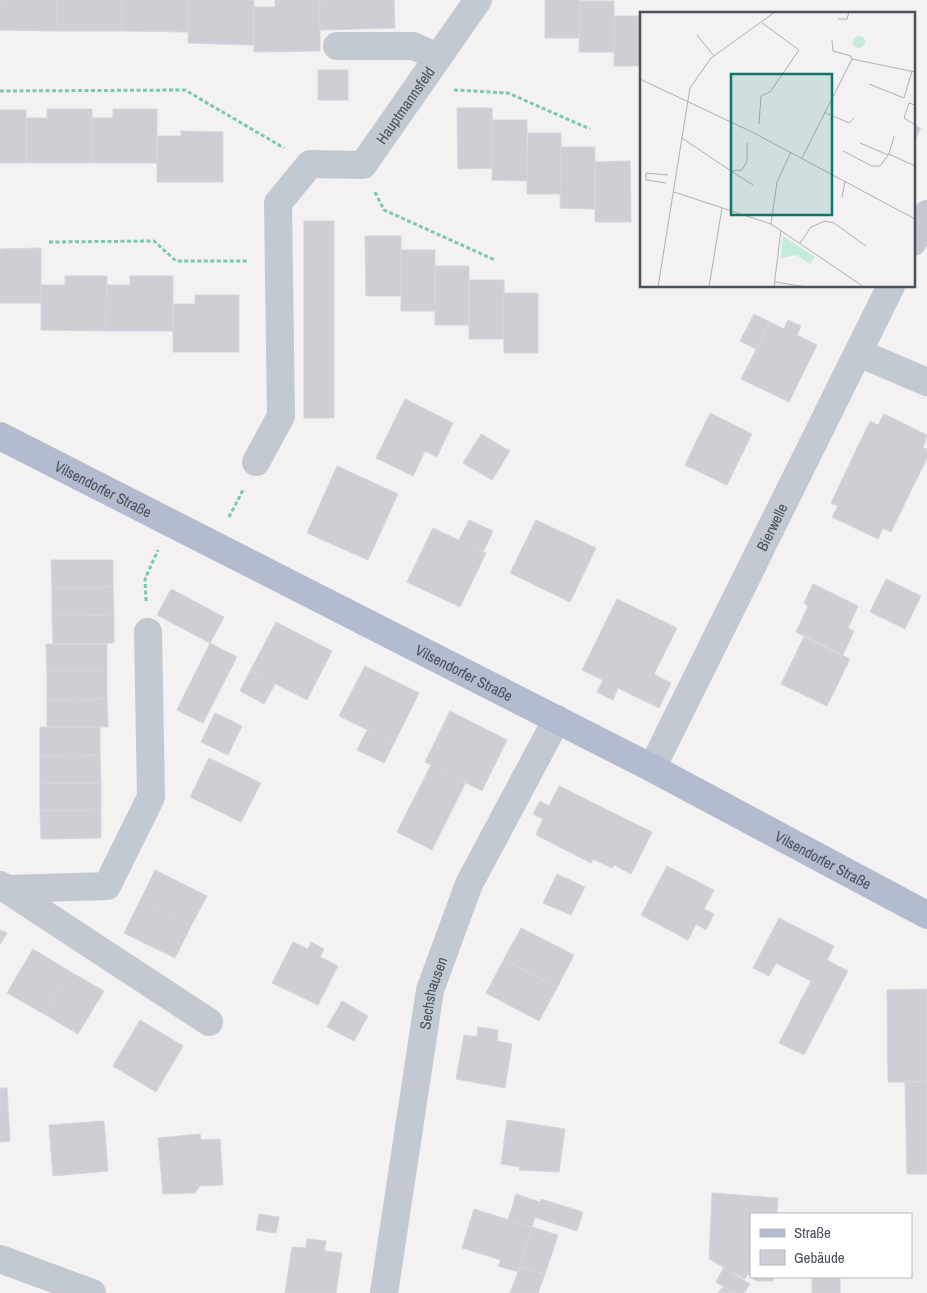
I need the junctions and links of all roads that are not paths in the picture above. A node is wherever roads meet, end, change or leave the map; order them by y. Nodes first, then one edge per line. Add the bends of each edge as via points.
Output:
1 (478, 0) edge
2 (337, 46) dead end
3 (438, 57) junction
4 (927, 214) edge
5 (914, 240) edge
6 (890, 288) edge
7 (859, 353) junction
8 (927, 382) edge
9 (0, 436) edge
10 (256, 462) road end
11 (148, 632) road end
12 (557, 719) junction
13 (652, 768) junction
14 (3, 887) edge
15 (927, 915) edge
16 (209, 1022) dead end
17 (0, 1259) edge
18 (92, 1293) edge
19 (384, 1293) edge

1 - 3 street, Hauptmannsfeld
2 - 3 street via 412,46
3 - 10 street, Hauptmannsfeld via 363,166 310,164 278,203 281,416
4 - 5 street
6 - 7 street, Bierwelle
7 - 8 street
7 - 13 street, Bierwelle
9 - 12 main road, Vilsendorfer Straße
11 - 14 street via 151,797 107,886
12 - 13 main road, Vilsendorfer Straße
12 - 19 street, Sechshausen via 469,884 430,990
13 - 15 main road, Vilsendorfer Straße
14 - 16 street
17 - 18 street

